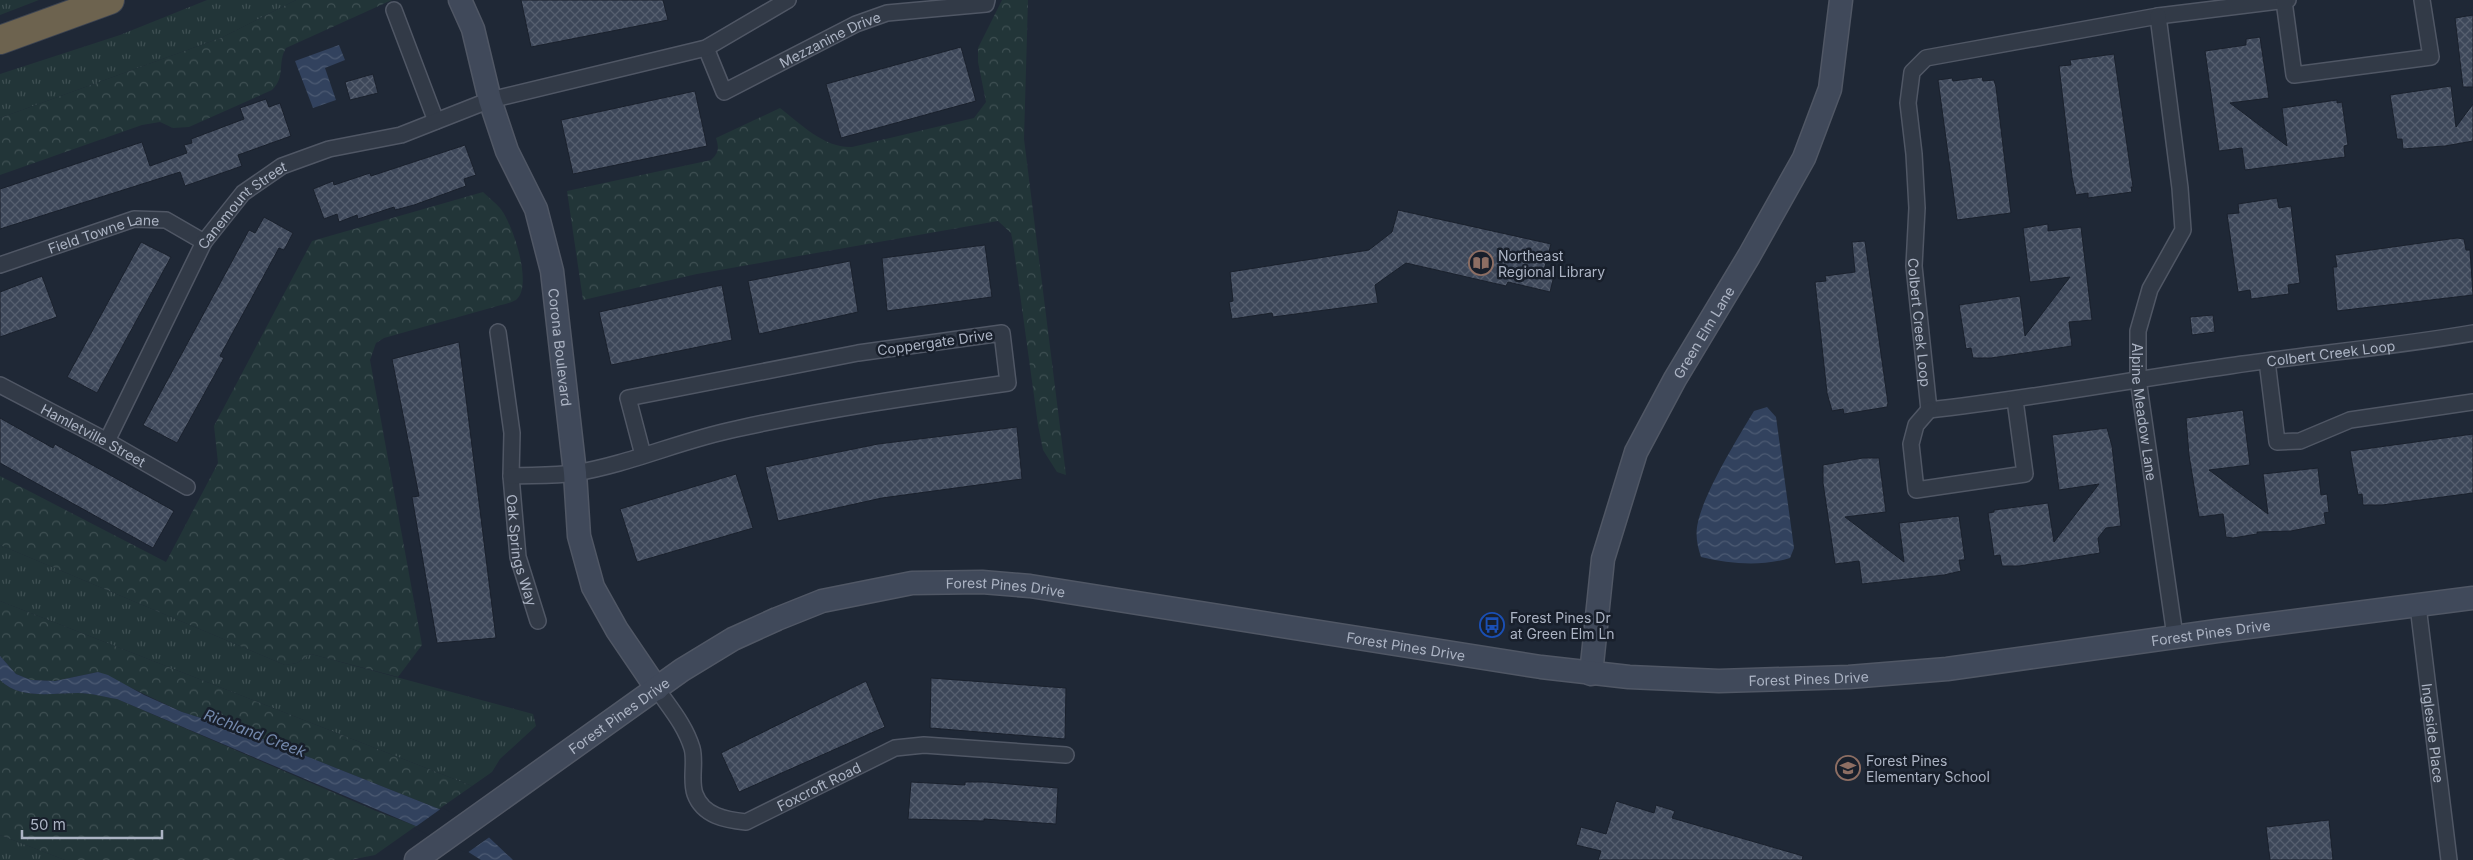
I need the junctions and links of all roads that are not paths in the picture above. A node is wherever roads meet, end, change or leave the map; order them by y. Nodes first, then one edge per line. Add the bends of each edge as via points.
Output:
1 (66, 0) edge
2 (110, 0) edge
3 (460, 0) edge
4 (788, 0) edge
5 (987, 0) edge
6 (1841, 0) edge
7 (2288, 0) edge
8 (2422, 0) edge
9 (2284, 1) edge
10 (394, 10) dead end
11 (2158, 16) junction
12 (0, 24) edge
13 (0, 40) edge
14 (706, 48) junction
15 (490, 100) junction
16 (436, 121) junction
17 (204, 242) junction
18 (0, 265) edge
19 (498, 332) dead end
20 (2473, 333) edge
21 (2267, 361) junction
22 (2138, 379) junction
23 (0, 385) edge
24 (2015, 400) junction
25 (2473, 402) edge
26 (1929, 410) junction
27 (107, 441) junction
28 (644, 455) junction
29 (576, 473) junction
30 (511, 476) junction
31 (187, 487) dead end
32 (2473, 598) edge
33 (2418, 606) junction
34 (538, 621) dead end
35 (2175, 636) junction
36 (1591, 674) junction
37 (657, 689) junction
38 (1066, 755) dead end
39 (416, 860) edge
40 (2449, 860) edge

1 - 12 highway
2 - 13 highway
3 - 15 street, Corona Boulevard via 473,30
4 - 14 street
5 - 14 street, Mezzanine Drive via 986,4 887,13 856,24 724,92
6 - 36 street, Green Elm Lane via 1830,89 1804,158 1636,452 1603,559
7 - 9 street, Colbert Creek Loop
8 - 9 street via 2430,57 2294,75
9 - 11 street, Colbert Creek Loop
10 - 16 street
11 - 22 street, Alpine Meadow Lane via 2183,230 2150,289 2138,331
11 - 26 street, Colbert Creek Loop via 1926,58 1912,72 1908,103 1917,208 1914,266
14 - 15 street
15 - 16 street, Canemount Street
15 - 29 street, Corona Boulevard via 507,151 536,209 552,272
16 - 17 street, Canemount Street via 401,135 329,149 282,166 243,193
17 - 18 street, Field Towne Lane via 166,220 134,219
17 - 27 street, Canemount Street
19 - 30 street, Oak Springs Way via 512,433
20 - 21 street, Colbert Creek Loop via 2412,344
21 - 22 street, Colbert Creek Loop
21 - 25 street via 2277,442 2300,441 2350,420
22 - 24 street, Colbert Creek Loop
22 - 35 street, Alpine Meadow Lane
23 - 27 street, Hamletville Street
24 - 26 street, Colbert Creek Loop
24 - 26 street via 2025,474 1916,490 1911,444 1916,425
27 - 31 street, Hamletville Street
28 - 28 street, Coppergate Drive via 628,398 848,354 1002,333 1008,383 743,427
28 - 29 street, Coppergate Drive
29 - 30 street, Oak Springs Way
29 - 37 street, Corona Boulevard via 579,536 594,587 617,630
30 - 34 street, Oak Springs Way via 518,557
32 - 33 street, Forest Pines Drive
33 - 35 street, Forest Pines Drive
33 - 40 street, Ingleside Place
35 - 36 street, Forest Pines Drive via 1946,669 1850,677 1719,681
36 - 37 street, Forest Pines Drive via 1030,586 982,582 912,583 822,601 776,619 714,650
37 - 38 street, Foxcroft Road via 684,727 692,750 695,794 707,810 724,820 746,822 895,748 924,745
37 - 39 street, Forest Pines Drive

